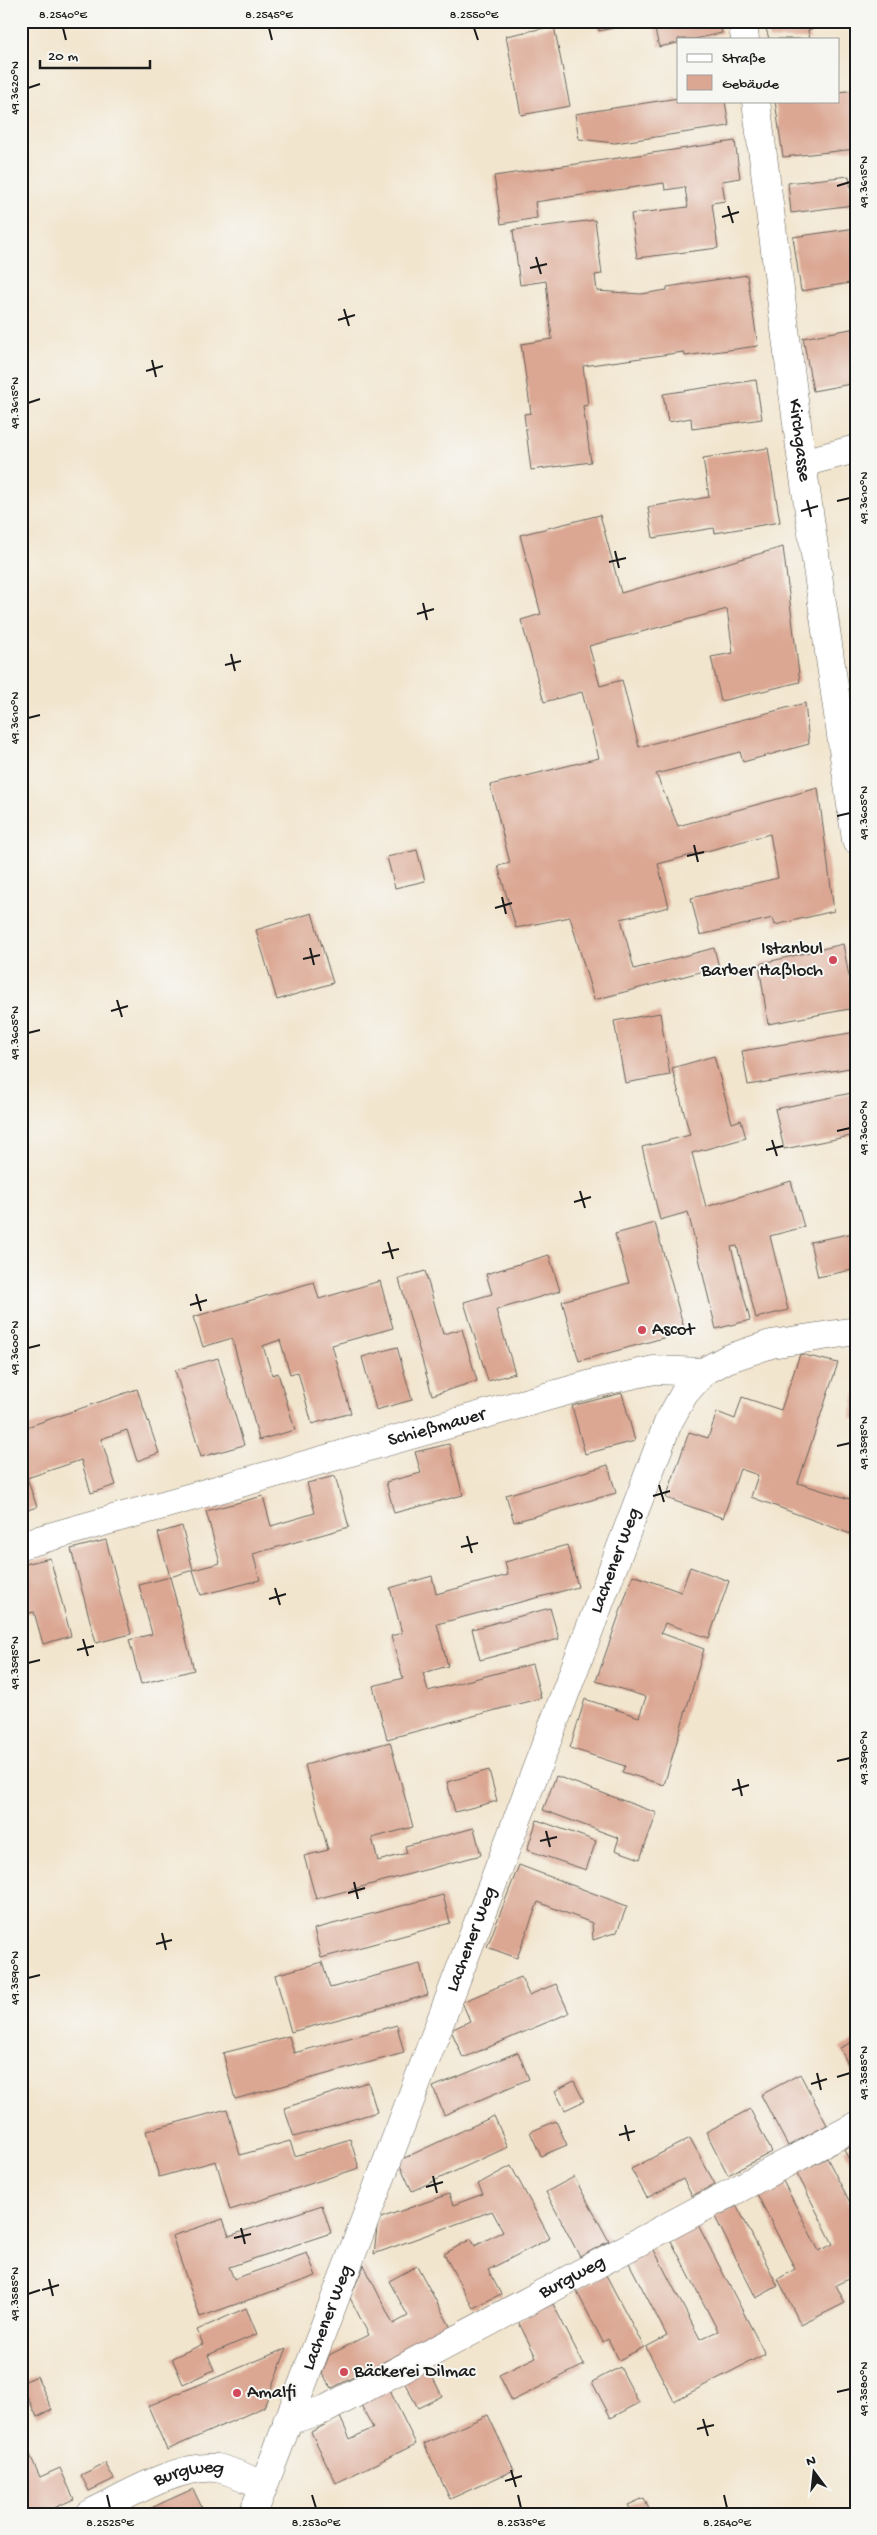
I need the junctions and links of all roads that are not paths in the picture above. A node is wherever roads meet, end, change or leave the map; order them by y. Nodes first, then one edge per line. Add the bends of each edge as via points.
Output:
1 (742, 21) edge
2 (745, 38) edge
3 (756, 102) edge
4 (856, 449) edge
5 (802, 463) junction
6 (856, 840) edge
7 (856, 1331) edge
8 (703, 1372) junction
9 (21, 1545) edge
10 (856, 2126) edge
11 (287, 2421) junction
12 (263, 2485) junction
13 (89, 2514) edge
14 (252, 2514) edge

1 - 2 street
3 - 5 street, Kirchgasse
4 - 5 street
5 - 6 street, Kirchgasse
7 - 8 street via 771,1344 727,1359
8 - 9 street, Schießmauer via 654,1370 598,1382
8 - 11 street, Lachener Weg via 684,1394 668,1423
10 - 11 street, Burgweg via 326,2409
11 - 12 street, Lachener Weg
12 - 13 street, Burgweg via 218,2468 198,2468 175,2474
12 - 14 street, Lachener Weg

